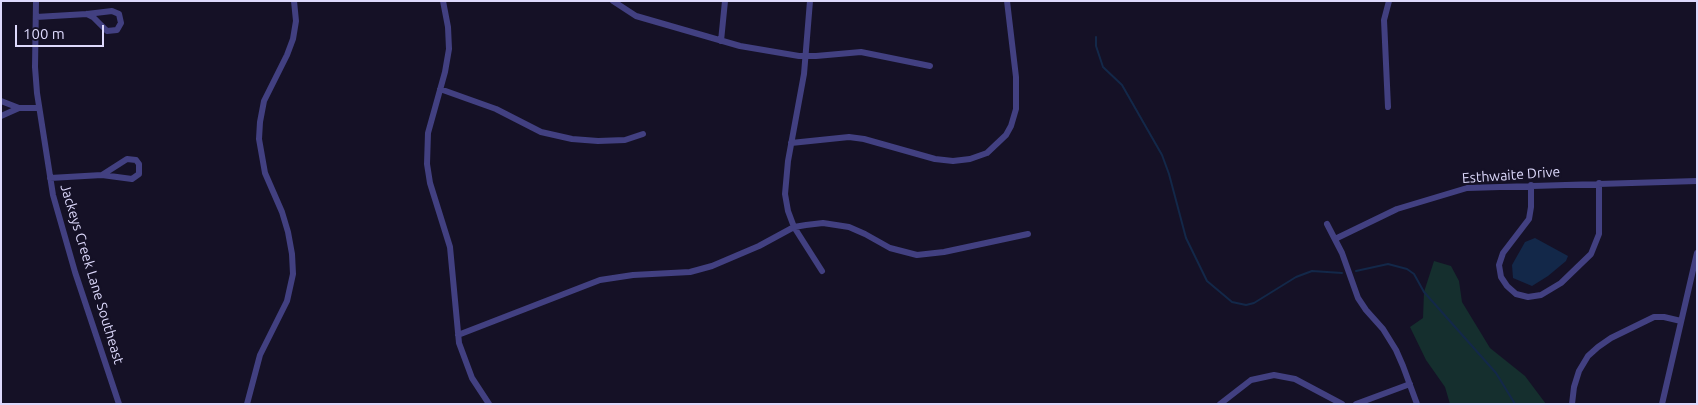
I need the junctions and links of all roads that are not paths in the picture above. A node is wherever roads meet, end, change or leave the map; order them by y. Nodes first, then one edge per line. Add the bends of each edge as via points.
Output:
1 (36, 1) edge
2 (294, 1) edge
3 (443, 1) edge
4 (613, 1) edge
5 (725, 1) edge
6 (810, 1) edge
7 (1007, 1) edge
8 (1389, 1) edge
9 (87, 14) junction
10 (36, 17) junction
11 (721, 41) junction
12 (806, 56) junction
13 (930, 66) dead end
14 (440, 89) junction
15 (1, 101) edge
16 (1388, 107) dead end
17 (19, 108) junction
18 (39, 108) junction
19 (1, 116) edge
20 (643, 134) dead end
21 (792, 143) junction
22 (102, 175) junction
23 (50, 178) junction
24 (1697, 181) edge
25 (1599, 183) junction
26 (1531, 185) junction
27 (1327, 224) dead end
28 (794, 228) junction
29 (1028, 234) dead end
30 (1336, 239) junction
31 (1697, 253) edge
32 (822, 271) dead end
33 (1681, 321) junction
34 (458, 336) junction
35 (1410, 384) junction
36 (250, 391) junction
37 (119, 404) edge
38 (247, 404) edge
39 (252, 404) edge
40 (489, 404) edge
41 (1220, 404) edge
42 (1342, 404) edge
43 (1356, 404) edge
44 (1417, 404) edge
45 (1572, 404) edge
46 (1662, 404) edge

1 - 10 street, Jackeys Creek Lane Southeast
2 - 36 street via 296,21 292,39 264,101 259,139 265,173 282,212 291,244 292,284 283,311 260,355
3 - 14 street via 449,49
4 - 11 street via 636,16
5 - 11 street
6 - 12 street
7 - 21 street via 1016,77 1016,109 1006,135 987,153 953,161 848,137
8 - 16 street via 1384,20
9 - 9 street via 107,31 117,30 121,24 121,17 116,12
9 - 10 street
10 - 18 street, Jackeys Creek Lane Southeast via 35,68
11 - 12 street
12 - 13 street via 861,52
12 - 21 street
14 - 20 street via 496,109 541,132 572,139 625,140
14 - 34 street via 428,133 427,164 450,247
15 - 17 street
17 - 18 street
17 - 19 street
18 - 23 street, Jackeys Creek Lane Southeast
21 - 28 street via 785,194
22 - 22 street via 134,178 140,170 139,164 128,159
22 - 23 street
23 - 37 street, Jackeys Creek Lane Southeast via 67,245
24 - 25 street, Esthwaite Drive
25 - 26 street, Esthwaite Drive
25 - 26 street via 1599,234 1591,254 1561,283 1541,295 1528,297 1516,294 1507,286 1499,265 1502,253 1529,219
26 - 30 street, Esthwaite Drive via 1472,188 1442,195 1397,209
27 - 30 street
28 - 29 street via 840,224 890,248 917,255
28 - 32 street
28 - 34 street via 712,266 690,272 600,280
30 - 35 street via 1358,298 1386,334
31 - 33 street
33 - 45 street via 1658,317 1649,319 1598,347 1579,371
33 - 46 street
34 - 40 street via 468,369
35 - 43 street
35 - 44 street
36 - 38 street
36 - 39 street
41 - 42 street via 1251,380 1274,376 1295,379

